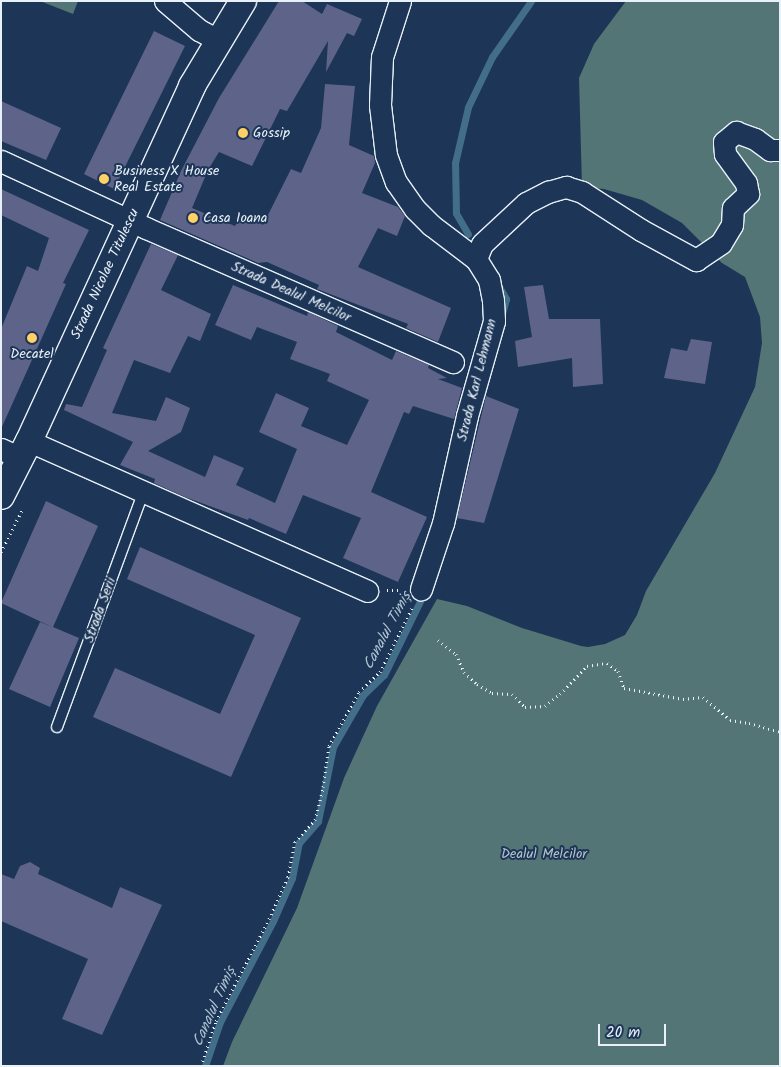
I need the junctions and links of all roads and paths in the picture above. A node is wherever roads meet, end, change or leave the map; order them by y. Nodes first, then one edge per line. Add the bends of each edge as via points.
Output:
1 (165, 1) edge
2 (243, 1) edge
3 (400, 1) edge
4 (218, 40) junction
5 (780, 150) edge
6 (1, 161) edge
7 (129, 221) junction
8 (476, 259) junction
9 (453, 362) dead end
10 (17, 449) edge
11 (143, 493) junction
12 (1, 496) edge
13 (421, 588) junction
14 (367, 591) joint
15 (438, 640) dead end
16 (57, 726) dead end
17 (780, 732) edge
18 (201, 1066) edge

1 - 4 street via 199,30
2 - 4 street, Strada Nicolae Titulescu
3 - 8 street, Strada Karl Lehmann via 382,58 380,105 386,155 396,182 415,209
4 - 7 street, Strada Nicolae Titulescu via 192,86
5 - 8 street via 770,150 755,139 736,132 724,142 725,154 746,183 748,194 733,208 732,225 721,243 696,260 582,192 566,187 526,203 482,244
6 - 7 street, Strada Dealul Melcilor
7 - 9 street, Strada Dealul Melcilor
7 - 10 street, Strada Nicolae Titulescu
8 - 13 street, Strada Karl Lehmann via 489,280 494,321 467,416 443,524
10 - 11 street
10 - 12 street, Strada Nicolae Titulescu
11 - 14 street
11 - 16 lane, Strada Serii
13 - 14 path
13 - 18 path via 380,672 359,692 329,746 315,820 295,842 288,877 216,1021
15 - 17 path via 456,654 464,672 477,684 492,693 512,694 525,707 545,706 587,666 607,663 618,671 624,688 683,699 704,697 730,720

